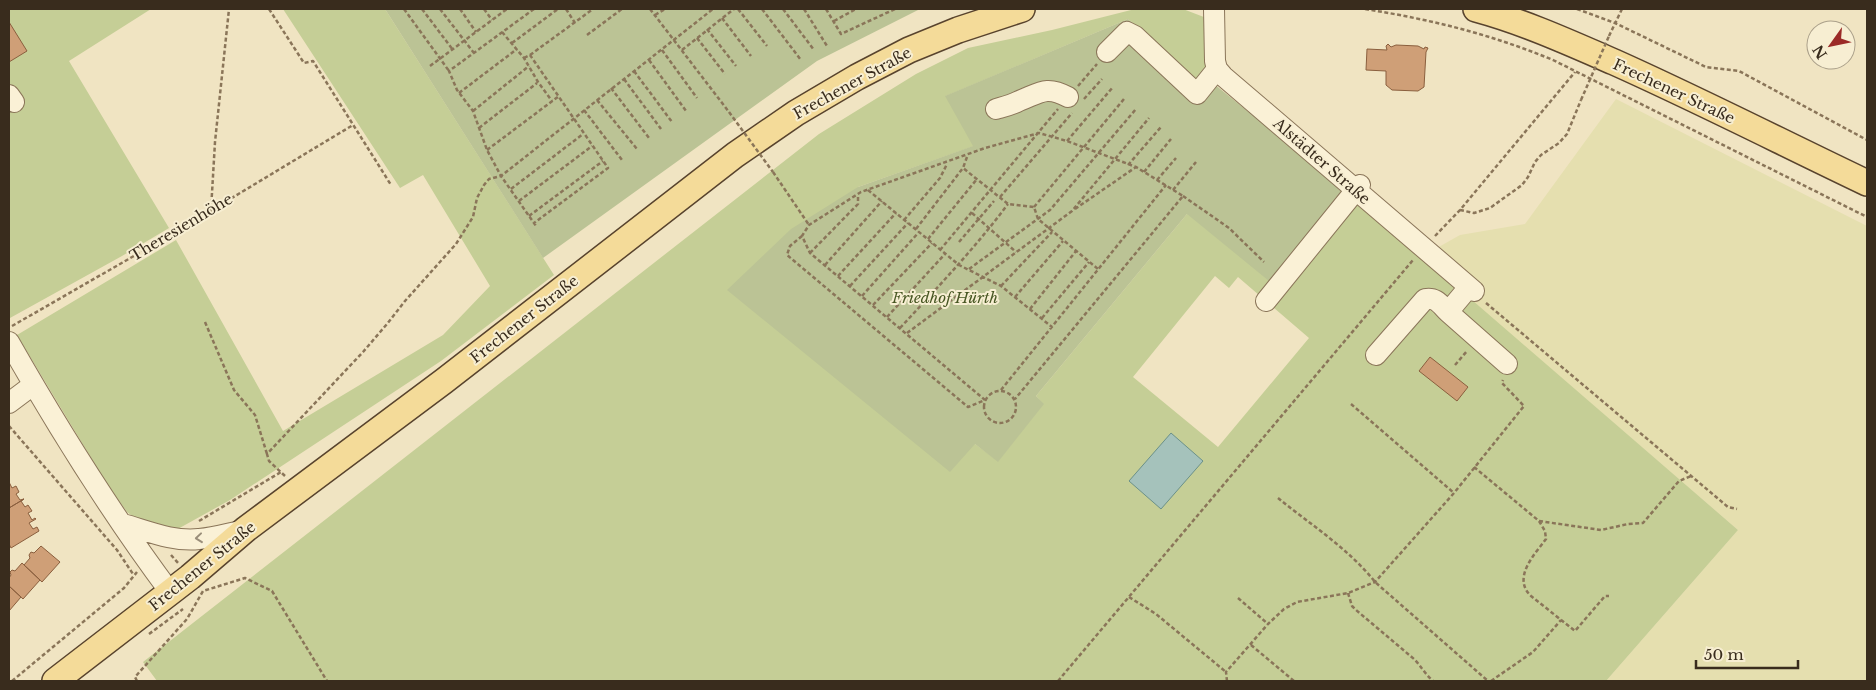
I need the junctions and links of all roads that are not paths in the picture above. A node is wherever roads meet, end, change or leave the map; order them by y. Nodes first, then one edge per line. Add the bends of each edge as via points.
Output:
1 (1022, 9) edge
2 (1214, 9) edge
3 (1476, 9) edge
4 (1107, 52) road end
5 (1218, 69) junction
6 (1076, 102) road end
7 (996, 109) dead end
8 (1867, 184) edge
9 (1358, 188) junction
10 (1266, 301) dead end
11 (1448, 312) junction
12 (9, 342) edge
13 (1376, 355) dead end
14 (1507, 364) road end
15 (33, 385) junction
16 (9, 403) edge
17 (123, 524) junction
18 (246, 529) junction
19 (170, 592) junction
20 (55, 681) edge

1 - 18 main road, Frechener Straße via 909,50 796,113 735,155 444,381
2 - 5 street
3 - 8 main road, Frechener Straße via 1541,30 1644,76
4 - 5 street via 1127,32 1197,94
5 - 9 street, Alstädter Straße via 1223,76 1258,99
6 - 7 street via 1051,90
9 - 10 street
9 - 11 street, Alstädter Straße via 1422,249 1471,289
11 - 13 street via 1436,300 1425,299
11 - 14 street
12 - 15 street
15 - 16 street
15 - 17 street
18 -> 17 street via 200,539 163,536
17 - 19 street
18 - 19 main road, Frechener Straße
19 - 20 main road, Frechener Straße

